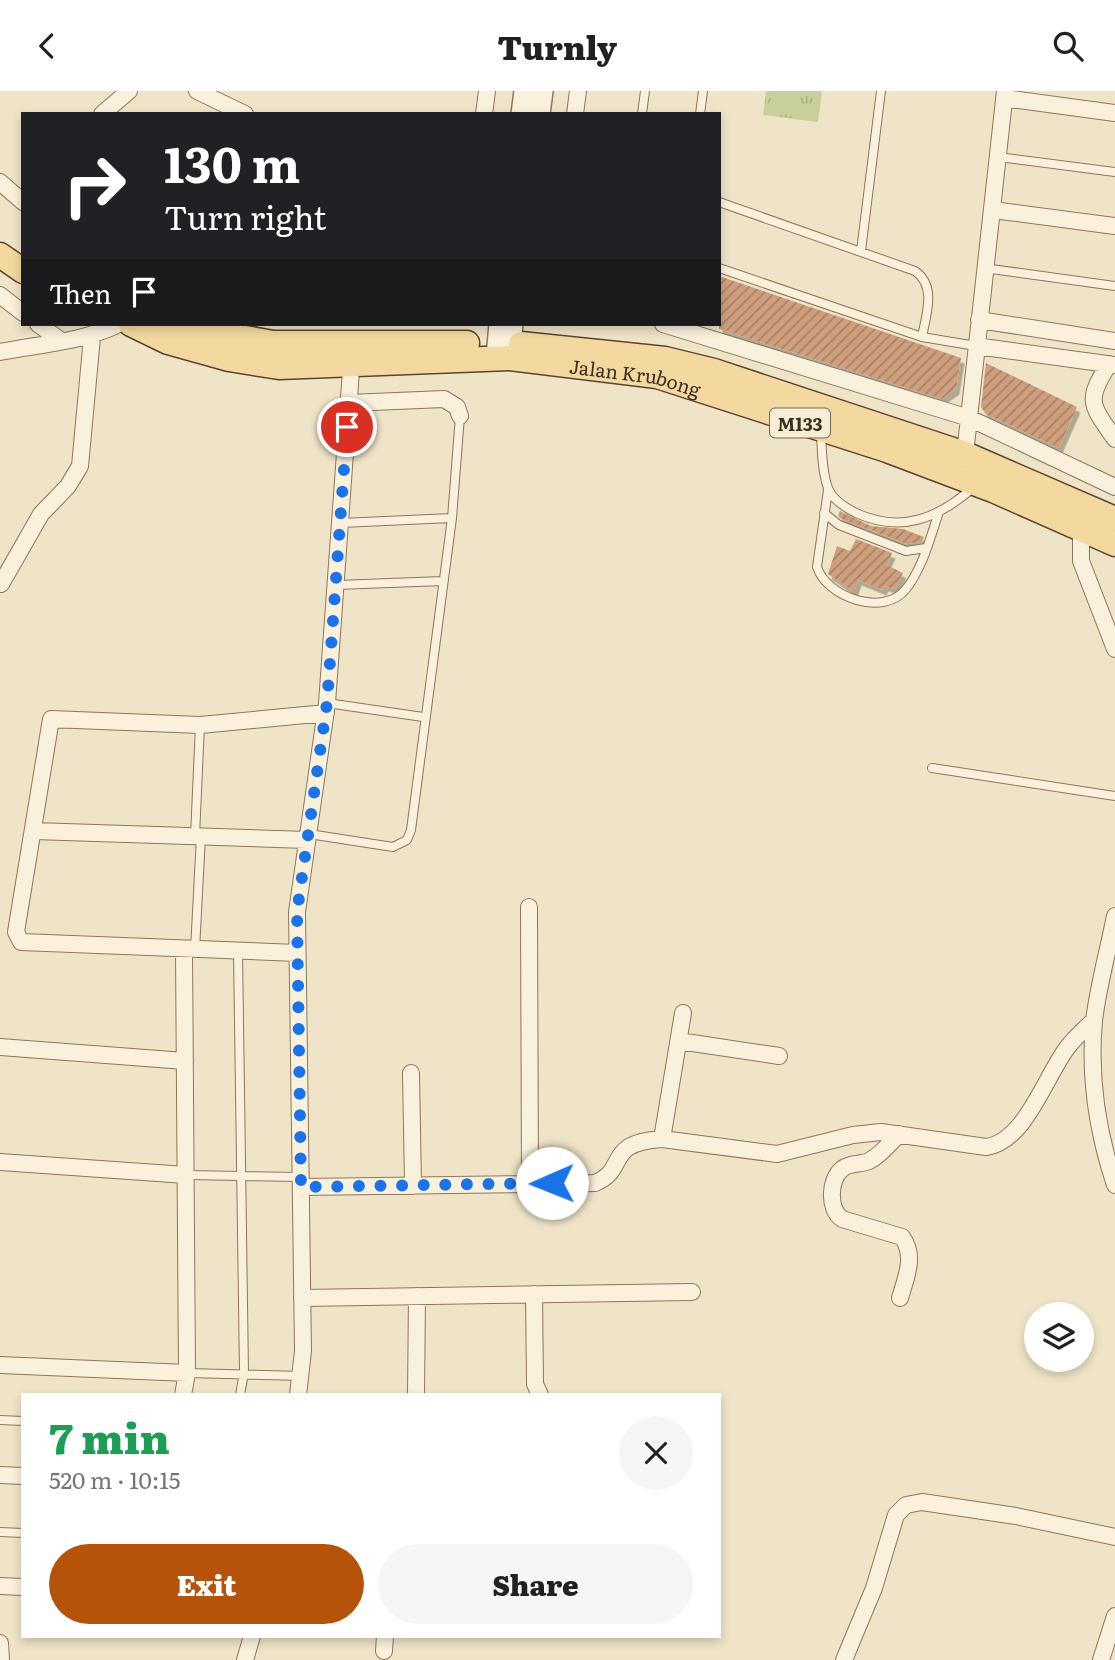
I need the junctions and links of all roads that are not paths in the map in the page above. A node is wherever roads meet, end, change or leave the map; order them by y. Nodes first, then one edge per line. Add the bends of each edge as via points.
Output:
1 (129, 91) edge
2 (197, 91) edge
3 (487, 91) edge
4 (524, 91) edge
5 (542, 91) edge
6 (578, 91) edge
7 (645, 91) edge
8 (703, 91) edge
9 (881, 91) edge
10 (1004, 94) edge
11 (105, 112) edge
12 (241, 112) edge
13 (484, 112) edge
14 (521, 112) edge
15 (540, 112) edge
16 (575, 112) edge
17 (642, 112) edge
18 (700, 112) edge
19 (1115, 113) edge
20 (998, 156) junction
21 (1115, 172) edge
22 (721, 203) edge
23 (993, 209) junction
24 (1115, 226) edge
25 (861, 251) junction
26 (0, 255) edge
27 (984, 268) junction
28 (721, 269) edge
29 (21, 270) edge
30 (1115, 286) edge
31 (0, 295) edge
32 (21, 311) edge
33 (979, 320) junction
34 (41, 326) edge
35 (115, 326) edge
36 (178, 326) edge
37 (474, 326) edge
38 (536, 326) edge
39 (670, 326) edge
40 (92, 337) junction
41 (922, 337) junction
42 (60, 340) junction
43 (1115, 341) edge
44 (504, 342) edge
45 (438, 343) junction
46 (565, 346) junction
47 (976, 346) junction
48 (0, 352) edge
49 (352, 353) junction
50 (1112, 364) edge
51 (349, 403) junction
52 (460, 416) joint
53 (969, 418) junction
54 (820, 431) junction
55 (1115, 439) edge
56 (965, 454) junction
57 (977, 484) junction
58 (1115, 487) edge
59 (828, 490) junction
60 (824, 513) junction
61 (938, 515) junction
62 (452, 518) junction
63 (1083, 519) junction
64 (1115, 519) edge
65 (341, 523) junction
66 (1115, 544) edge
67 (926, 548) junction
68 (443, 581) junction
69 (2, 585) edge
70 (337, 585) junction
71 (1115, 649) edge
72 (326, 708) junction
73 (423, 717) junction
74 (200, 725) junction
75 (932, 768) dead end
76 (1115, 796) edge
77 (34, 831) junction
78 (198, 836) junction
79 (308, 837) junction
80 (529, 907) dead end
81 (1115, 916) edge
82 (190, 950) junction
83 (238, 951) junction
84 (296, 953) junction
85 (683, 1013) dead end
86 (1094, 1020) junction
87 (678, 1041) junction
88 (0, 1047) edge
89 (779, 1056) dead end
90 (185, 1061) junction
91 (411, 1073) dead end
92 (899, 1134) junction
93 (662, 1139) junction
94 (0, 1162) edge
95 (186, 1175) junction
96 (242, 1177) junction
97 (301, 1182) junction
98 (530, 1184) junction
99 (1115, 1185) edge
100 (413, 1186) junction
101 (692, 1292) dead end
102 (534, 1294) junction
103 (417, 1296) junction
104 (302, 1298) junction
105 (900, 1298) dead end
106 (0, 1364) edge
107 (187, 1373) junction
108 (244, 1373) junction
109 (302, 1376) junction
110 (183, 1393) edge
111 (240, 1393) edge
112 (298, 1393) edge
113 (416, 1393) edge
114 (539, 1393) edge
115 (0, 1420) edge
116 (21, 1421) edge
117 (0, 1475) edge
118 (21, 1476) edge
119 (0, 1532) edge
120 (21, 1533) edge
121 (1115, 1537) edge
122 (0, 1586) edge
123 (21, 1587) edge
124 (1115, 1616) edge
125 (251, 1638) edge
126 (0, 1643) edge
127 (1, 1660) edge
128 (245, 1660) edge
129 (844, 1660) edge
130 (1101, 1660) edge

1 - 11 street
2 - 12 street
3 - 13 street
4 - 14 street
5 - 15 street
6 - 16 street
7 - 17 lane
8 - 18 lane
9 - 25 lane
10 - 19 street
10 - 20 street
20 - 21 lane
20 - 23 street
22 - 25 lane
23 - 24 street
23 - 27 street
25 - 41 lane via 915,271 926,282
26 - 29 main road
27 - 30 lane
27 - 33 street
28 - 41 lane
31 - 32 street
33 - 43 street
33 - 47 street
34 - 42 street
35 - 40 street
36 - 49 main road, Jalan Krubong / M133
37 - 45 main road
38 - 46 main road
39 - 53 street
40 - 42 street
40 - 69 street via 80,466 41,514
41 - 47 lane
42 - 48 street
44 - 45 main road, Jalan Krubong / M133
44 - 46 main road, Jalan Krubong / M133
44 - 49 main road, Jalan Krubong / M133
44 - 54 main road, Jalan Krubong / M133 via 709,390
45 - 49 main road, Jalan Krubong / M133
46 - 56 main road, Jalan Krubong / M133 via 665,359 714,371
47 - 50 street
47 - 53 street
49 - 51 street
50 - 55 street via 1091,398
51 - 52 street via 444,399 457,407
51 - 65 street
52 - 62 lane
53 - 56 street
53 - 58 street
54 - 57 main road, Jalan Krubong / M133
54 - 59 lane
56 - 63 main road, Jalan Krubong / M133
57 - 61 lane
57 - 63 main road, Jalan Krubong / M133
59 - 60 lane
59 - 61 lane via 845,508 871,520 915,523
60 - 67 lane via 839,525 906,551
60 - 67 lane via 817,567 820,579 852,600 886,600 905,590
61 - 67 lane
62 - 65 lane
62 - 68 lane
63 - 64 main road, Jalan Krubong / M133
63 - 66 main road, Jalan Krubong / M133
63 - 71 street via 1082,561
65 - 70 street
68 - 70 lane
68 - 73 lane
70 - 72 street
72 - 73 lane
72 - 74 street
72 - 79 street
73 - 79 lane via 407,840 393,847
74 - 77 street via 51,719
74 - 78 lane
75 - 76 lane
77 - 78 street
77 - 82 street via 16,932 22,942
78 - 79 street
78 - 82 lane
79 - 84 street
80 - 98 street
81 - 86 street
82 - 83 street
82 - 90 street
83 - 84 street
83 - 96 lane
84 - 97 street
85 - 87 street
86 - 92 street via 1066,1048 1014,1134 998,1145
86 - 99 street via 1098,1120
87 - 89 street
87 - 93 street
88 - 90 street
90 - 95 street
91 - 100 street
92 - 93 street via 853,1135 777,1154
92 - 105 street via 870,1161 844,1167 831,1201 842,1219 895,1233 907,1245 909,1262
93 - 98 street via 622,1150 610,1173 595,1183
94 - 95 street
95 - 96 lane
95 - 107 street
96 - 97 lane
96 - 108 lane
97 - 100 street
97 - 104 street
98 - 100 street
101 - 102 street
102 - 103 street
102 - 114 street via 535,1384
103 - 104 street
103 - 113 street
104 - 109 street
106 - 107 street
107 - 108 lane
107 - 110 street
108 - 109 lane
108 - 111 lane
109 - 112 street
115 - 116 lane
117 - 118 street
119 - 120 lane
121 - 129 street via 1016,1515 922,1502 906,1505 896,1515 874,1588
122 - 123 street
124 - 130 street
125 - 128 street
126 - 127 street

